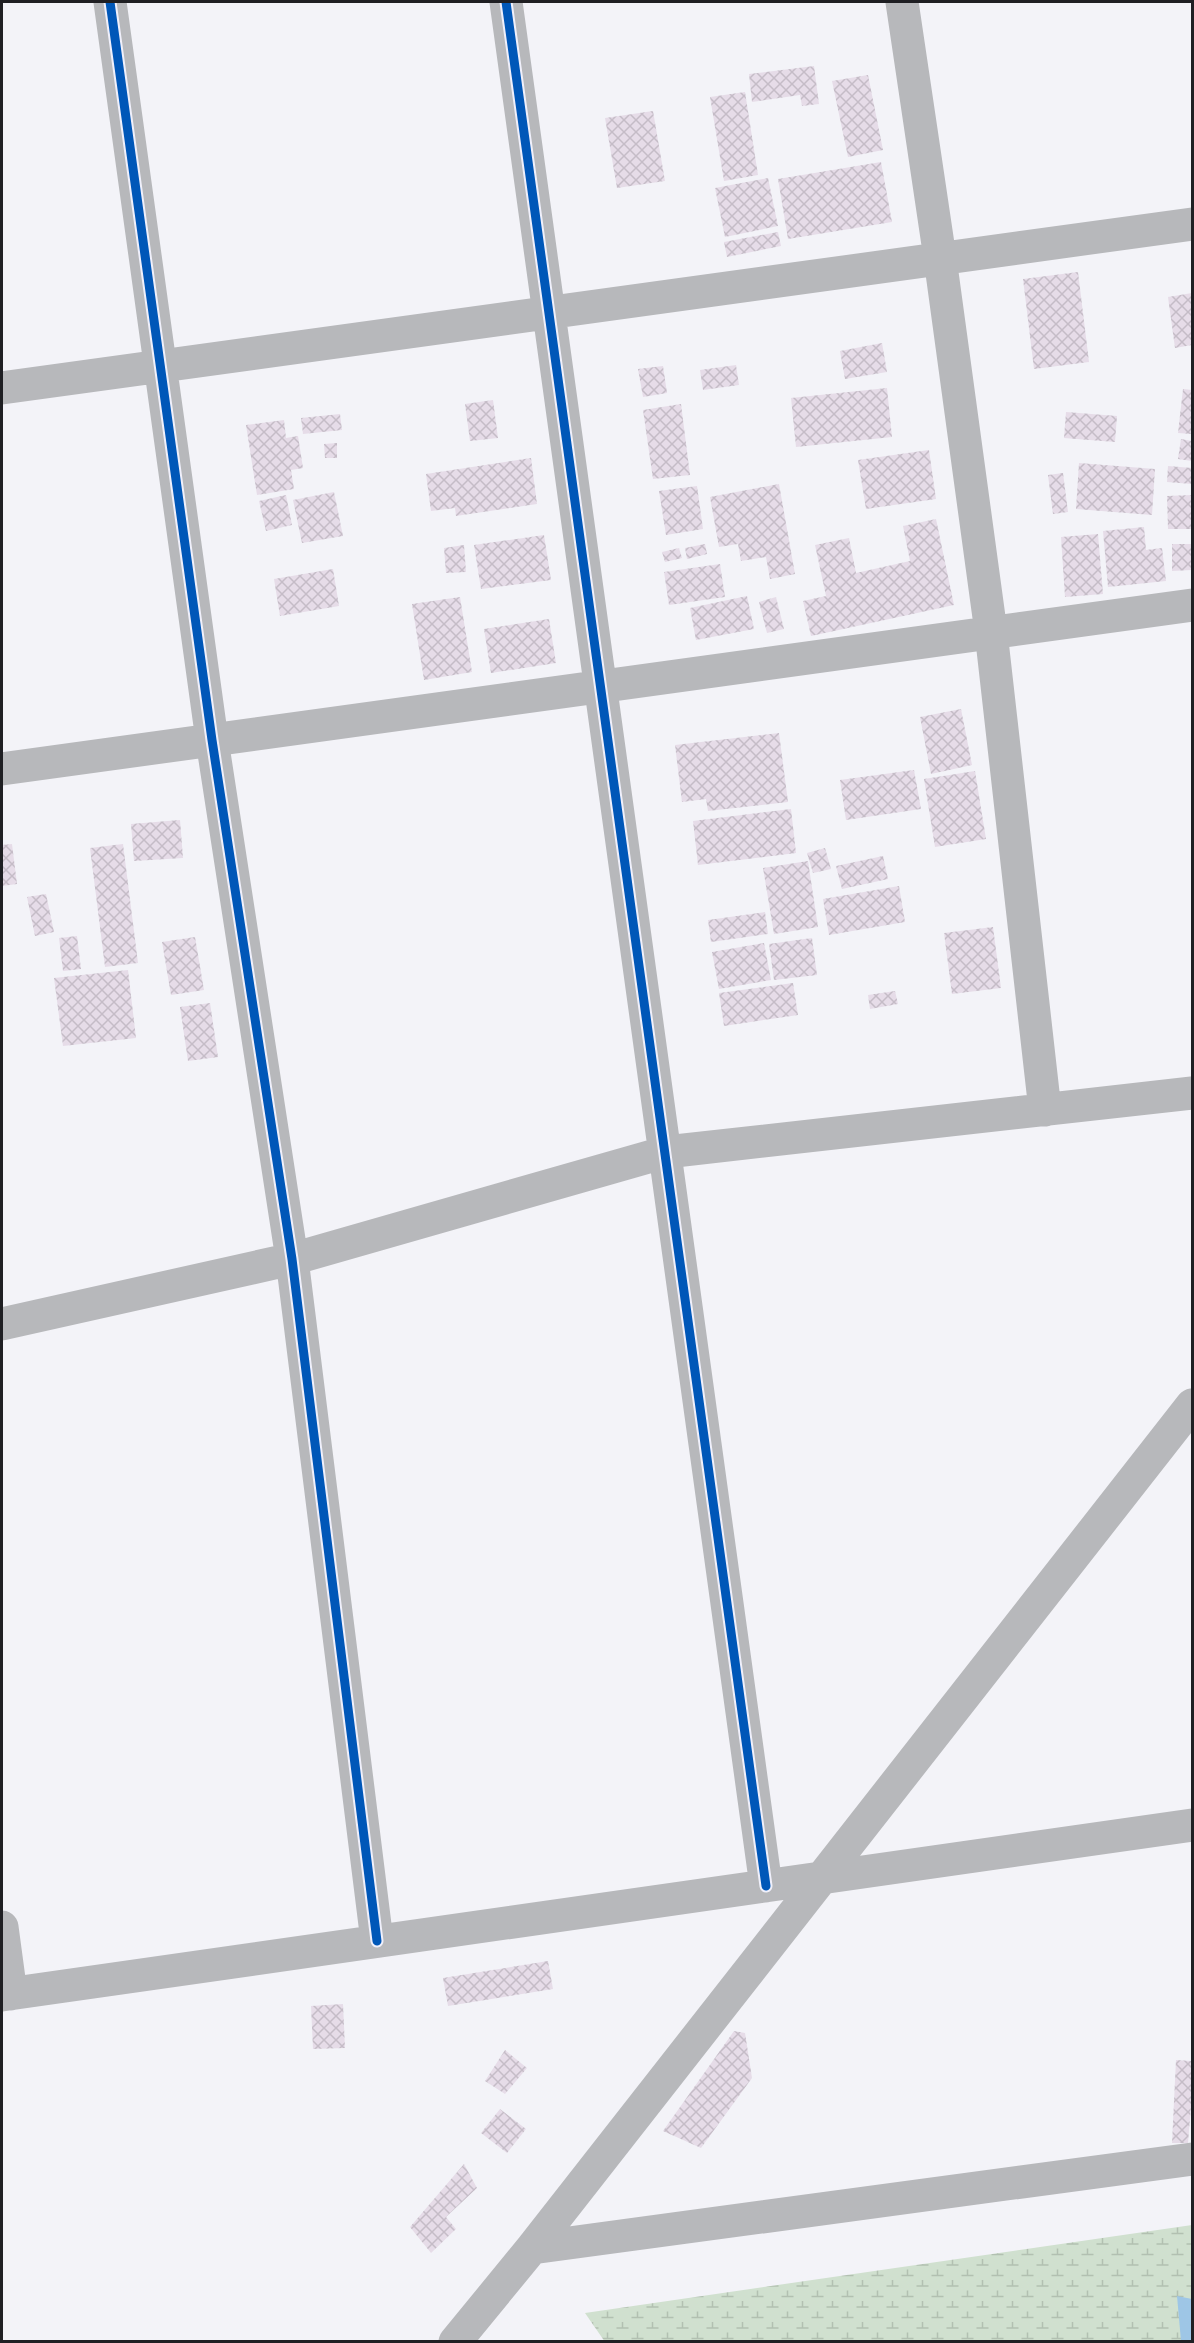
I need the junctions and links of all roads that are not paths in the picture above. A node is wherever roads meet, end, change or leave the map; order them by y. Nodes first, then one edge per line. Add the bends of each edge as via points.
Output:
1 (110, 2) edge
2 (506, 2) edge
3 (902, 2) edge
4 (1192, 224) edge
5 (940, 258) junction
6 (549, 313) junction
7 (161, 366) junction
8 (2, 388) edge
9 (1192, 605) edge
10 (991, 632) junction
11 (601, 687) junction
12 (212, 740) junction
13 (2, 769) edge
14 (1192, 1093) edge
15 (1045, 1110) junction
16 (666, 1152) junction
17 (292, 1259) junction
18 (2, 1324) edge
19 (1192, 1405) edge
20 (1192, 1825) edge
21 (822, 1878) junction
22 (766, 1886) junction
23 (2, 1927) edge
24 (377, 1941) junction
25 (6, 1995) edge
26 (1192, 2159) edge
27 (532, 2248) junction
28 (455, 2342) edge

1 - 7 street
2 - 6 street
3 - 5 street
4 - 5 street
5 - 6 street
5 - 10 street
6 - 7 street
6 - 11 street
7 - 8 street
7 - 12 street
9 - 10 street
10 - 11 street
10 - 15 street
11 - 12 street
11 - 16 street
12 - 13 street
12 - 17 street
14 - 15 street
15 - 16 street
16 - 17 street
16 - 22 street
17 - 18 street
17 - 24 street
19 - 21 street
20 - 21 street
21 - 22 street
21 - 27 street
22 - 24 street
23 - 25 street
24 - 25 street
26 - 27 street
27 - 28 street

